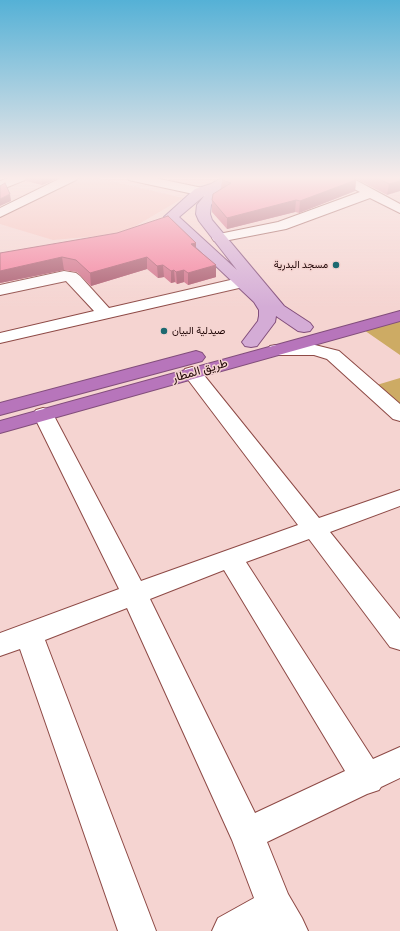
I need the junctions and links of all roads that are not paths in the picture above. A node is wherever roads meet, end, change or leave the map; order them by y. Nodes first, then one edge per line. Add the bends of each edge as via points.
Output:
1 (167, 220) edge
2 (206, 220) edge
3 (296, 220) edge
4 (219, 238) junction
5 (247, 281) junction
6 (0, 290) edge
7 (400, 301) edge
8 (106, 314) junction
9 (400, 316) edge
10 (304, 328) junction
11 (0, 338) edge
12 (251, 342) junction
13 (276, 350) junction
14 (192, 373) junction
15 (0, 409) edge
16 (43, 414) junction
17 (400, 415) edge
18 (0, 427) edge
19 (397, 502) edge
20 (313, 528) junction
21 (230, 558) junction
22 (134, 594) junction
23 (14, 639) edge
24 (400, 639) edge
25 (400, 762) edge
26 (368, 779) junction
27 (247, 834) junction
28 (282, 918) edge
29 (136, 931) edge
30 (232, 931) edge

1 - 5 main road
2 - 4 main road
3 - 4 street
4 - 5 main road
5 - 8 street
5 - 10 main road via 278,310
5 - 12 main road via 267,310 268,316
6 - 8 street via 70,276
7 - 10 highway, طريق المطار
8 - 11 street
9 - 13 highway, طريق المطار
10 - 12 highway, طريق المطار
12 - 15 highway, طريق المطار
13 - 14 highway, طريق المطار
13 - 17 street via 326,352
14 - 16 highway, طريق المطار
14 - 20 street
16 - 18 highway, طريق المطار
16 - 22 street
19 - 20 street
20 - 21 street
20 - 24 street
21 - 22 street
21 - 26 street
22 - 23 street
22 - 27 street
23 - 29 street
25 - 26 street
26 - 27 street
27 - 28 street
28 - 30 street

